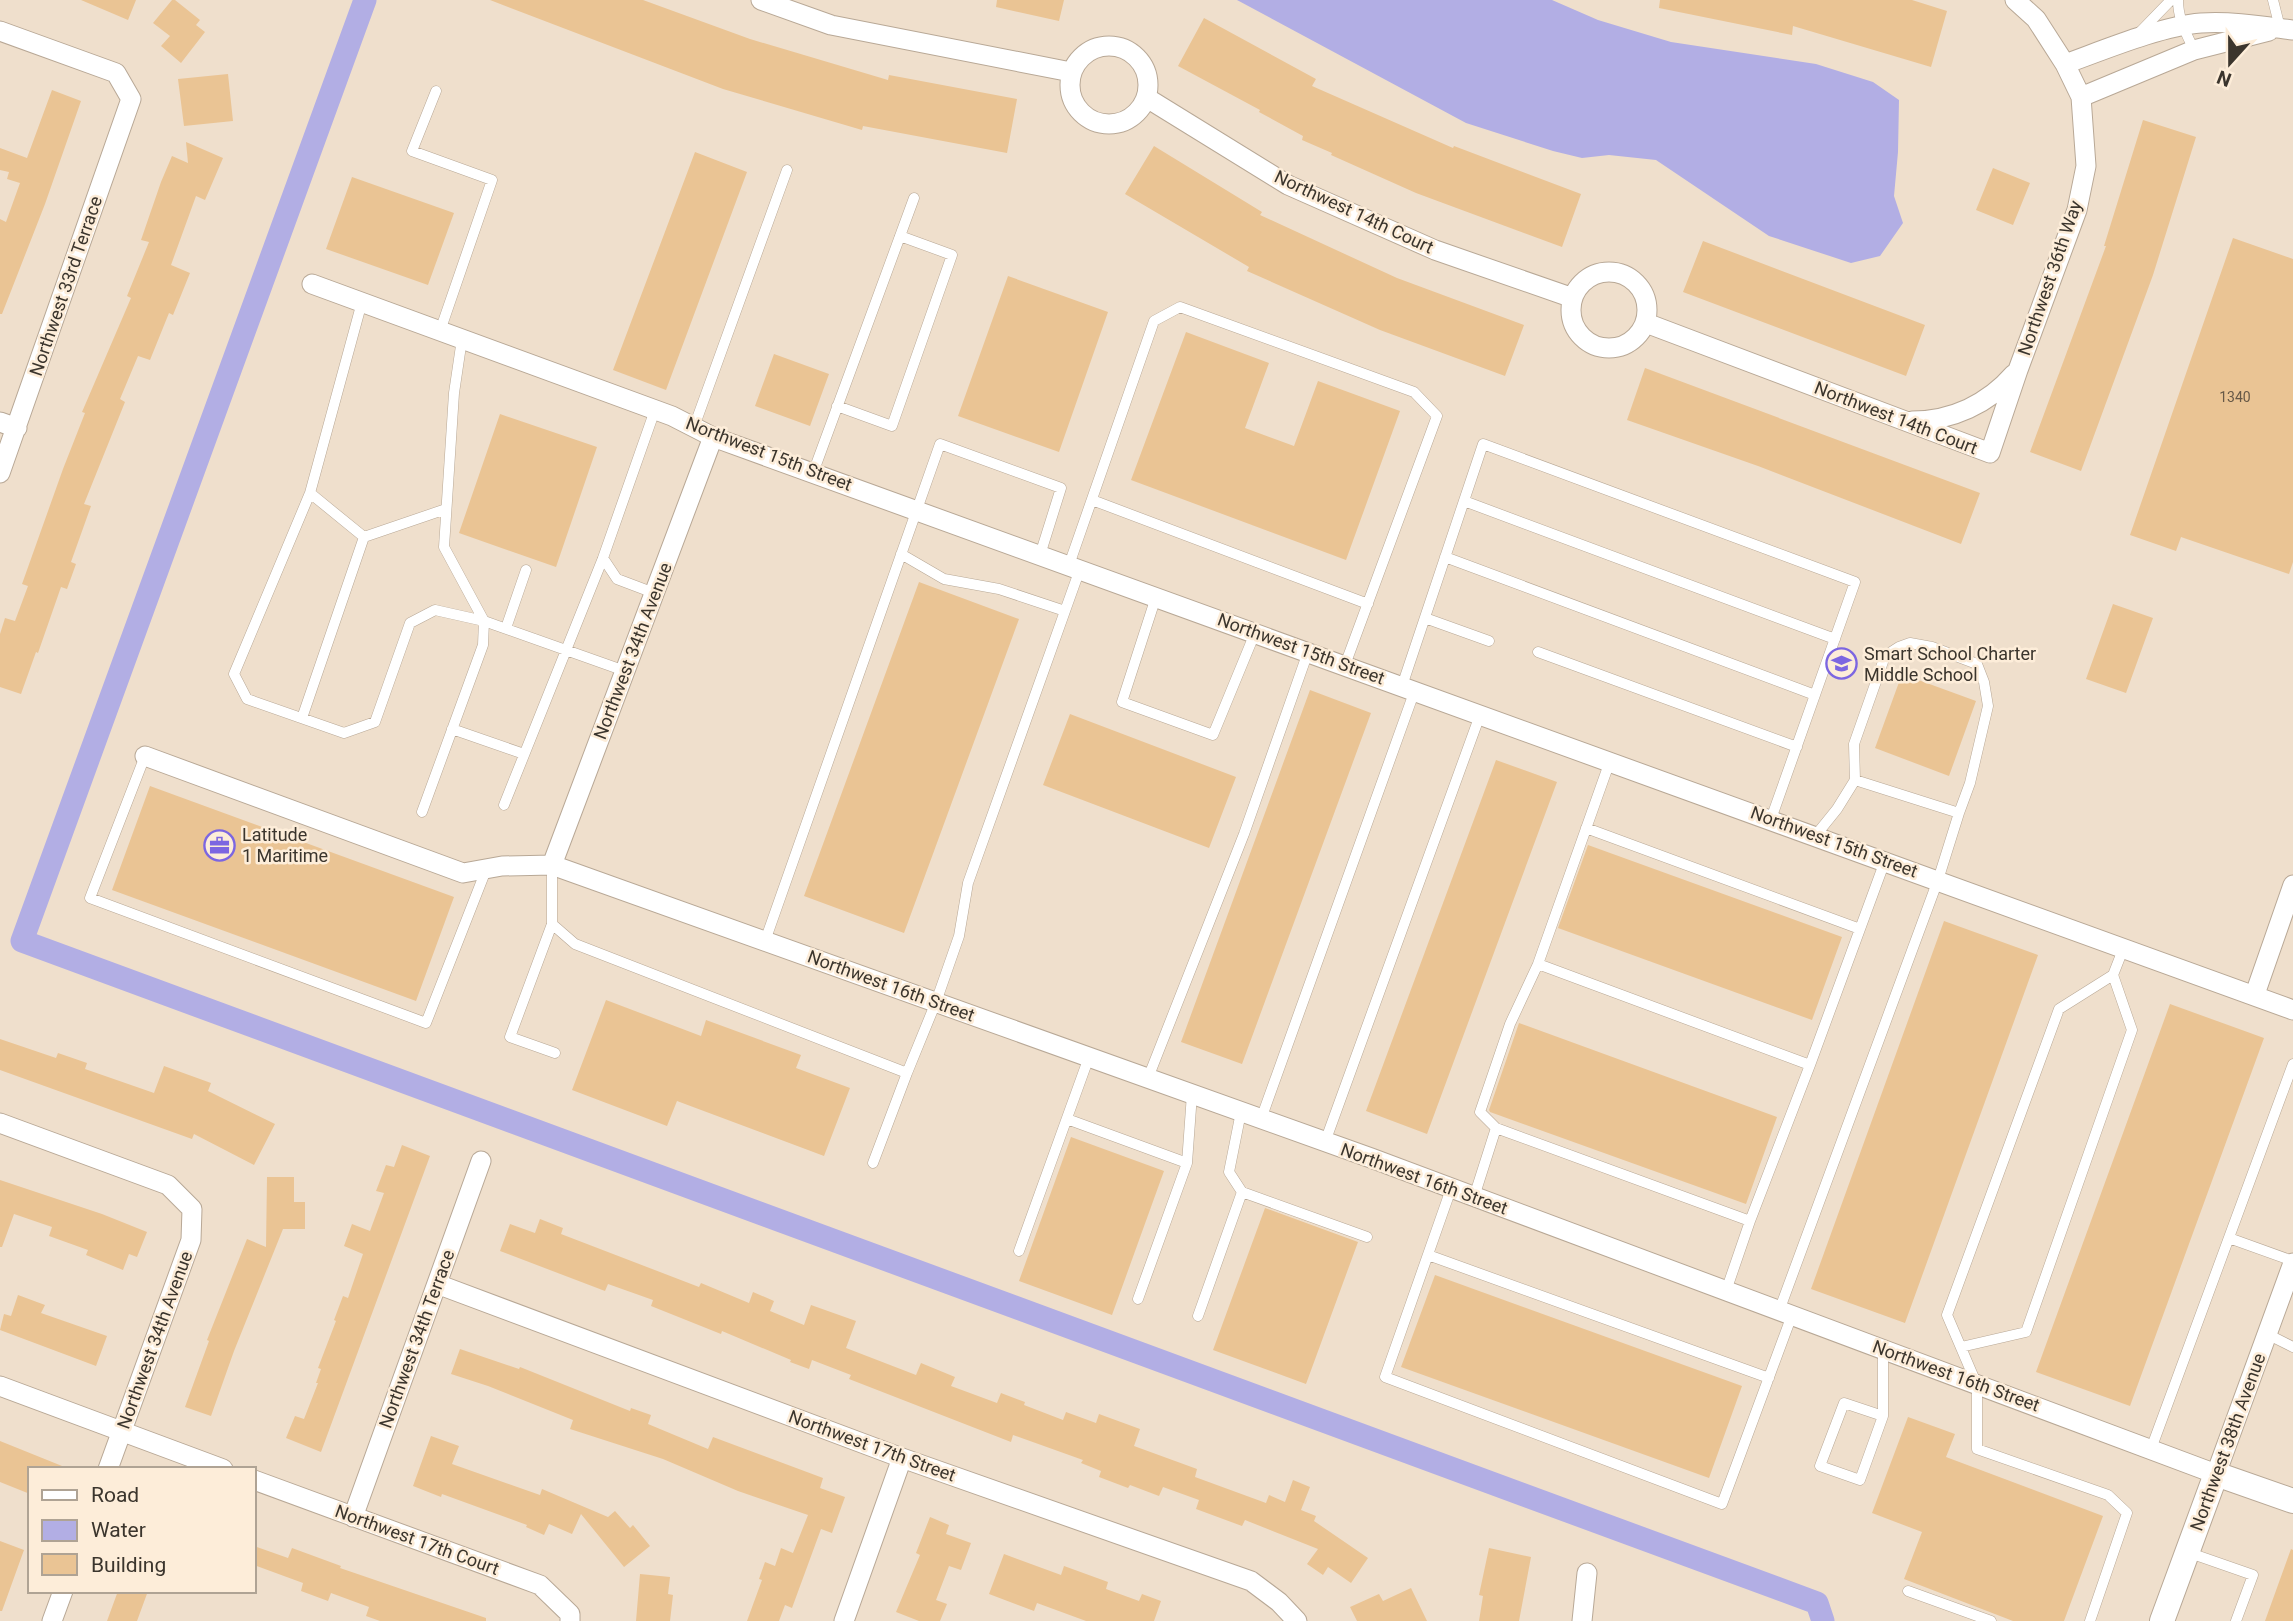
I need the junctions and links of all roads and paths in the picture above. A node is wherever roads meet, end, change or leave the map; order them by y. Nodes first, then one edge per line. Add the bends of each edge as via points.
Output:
1 (761, 0) edge
2 (2015, 0) edge
3 (2171, 0) edge
4 (2179, 0) edge
5 (2273, 0) edge
6 (2182, 25) junction
7 (2287, 29) edge
8 (0, 31) edge
9 (2131, 41) junction
10 (2194, 50) junction
11 (2065, 64) junction
12 (1071, 72) junction
13 (436, 91) dead end
14 (2081, 97) junction
15 (1147, 98) junction
16 (787, 170) dead end
17 (914, 198) dead end
18 (900, 236) junction
19 (312, 284) dead end
20 (1573, 298) junction
21 (362, 302) junction
22 (1646, 323) junction
23 (440, 331) junction
24 (462, 339) junction
25 (2018, 370) junction
26 (838, 406) junction
27 (654, 410) junction
28 (1900, 420) junction
29 (8, 425) edge
30 (694, 427) junction
31 (713, 437) junction
32 (1990, 453) joint
33 (0, 473) edge
34 (813, 473) junction
35 (310, 493) junction
36 (1092, 500) junction
37 (1464, 501) junction
38 (446, 509) junction
39 (917, 510) junction
40 (364, 537) junction
41 (901, 554) junction
42 (1040, 555) junction
43 (1445, 557) junction
44 (603, 558) junction
45 (1074, 567) junction
46 (526, 570) dead end
47 (654, 593) junction
48 (1156, 597) junction
49 (1368, 604) junction
50 (1065, 611) junction
51 (1424, 618) junction
52 (484, 621) junction
53 (506, 628) junction
54 (1255, 633) junction
55 (1835, 639) junction
56 (1489, 641) dead end
57 (566, 650) junction
58 (1308, 652) junction
59 (1538, 652) dead end
60 (1345, 665) junction
61 (625, 671) junction
62 (1408, 688) junction
63 (1815, 695) junction
64 (1480, 714) junction
65 (302, 718) junction
66 (453, 729) junction
67 (1797, 747) junction
68 (524, 754) junction
69 (145, 756) joint
70 (1610, 761) junction
71 (1855, 780) junction
72 (504, 805) dead end
73 (422, 812) dead end
74 (1959, 813) junction
75 (1771, 819) junction
76 (1586, 828) junction
77 (1816, 835) junction
78 (1885, 860) junction
79 (552, 864) junction
80 (486, 869) junction
81 (1938, 880) junction
82 (2293, 885) edge
83 (552, 924) junction
84 (1860, 929) junction
85 (765, 941) junction
86 (2124, 947) junction
87 (1538, 964) junction
88 (2113, 975) junction
89 (2255, 994) junction
90 (936, 1002) junction
91 (2293, 1010) edge
92 (555, 1053) dead end
93 (1088, 1057) junction
94 (2293, 1064) edge
95 (1810, 1065) junction
96 (907, 1073) junction
97 (1148, 1078) junction
98 (1192, 1094) junction
99 (1241, 1112) junction
100 (1067, 1119) junction
101 (1261, 1119) junction
102 (0, 1123) edge
103 (1496, 1128) junction
104 (1325, 1142) junction
105 (481, 1161) dead end
106 (873, 1163) dead end
107 (1186, 1163) junction
108 (1451, 1189) junction
109 (1242, 1192) junction
110 (1474, 1197) junction
111 (1750, 1221) junction
112 (1367, 1237) dead end
113 (2229, 1238) junction
114 (1019, 1251) dead end
115 (1428, 1255) junction
116 (2293, 1262) edge
117 (437, 1284) junction
118 (1726, 1291) junction
119 (1138, 1299) dead end
120 (1786, 1313) junction
121 (1198, 1316) dead end
122 (2267, 1334) junction
123 (1961, 1347) junction
124 (2293, 1347) edge
125 (1883, 1349) junction
126 (1769, 1378) junction
127 (1977, 1385) junction
128 (0, 1387) edge
129 (1882, 1416) junction
130 (121, 1431) junction
131 (2151, 1449) junction
132 (902, 1458) junction
133 (109, 1467) edge
134 (218, 1467) edge
135 (2216, 1474) junction
136 (256, 1481) edge
137 (2293, 1501) edge
138 (353, 1517) junction
139 (2187, 1552) junction
140 (1587, 1573) dead end
141 (1908, 1591) dead end
142 (62, 1593) edge
143 (570, 1617) edge
144 (52, 1621) edge
145 (844, 1621) edge
146 (1297, 1621) edge
147 (1582, 1621) edge
148 (1991, 1621) edge
149 (2090, 1621) edge
150 (2162, 1621) edge
151 (2236, 1621) edge

1 - 12 street via 831,25
2 - 11 street, Northwest 36th Way via 2036,19
3 - 9 lane
4 - 6 lane
5 - 7 lane
6 - 7 street via 2235,22
6 - 9 street
6 - 10 lane
7 - 10 street
8 - 29 street, Northwest 33rd Terrace via 116,73 131,99
9 - 11 street
10 - 14 street
11 - 14 street, Northwest 36th Way
12 - 15 street via 1073,103 1097,122 1112,125 1127,120
12 - 15 street via 1091,49 1122,47 1145,67
13 - 23 lane via 412,151 492,180
14 - 25 street, Northwest 36th Way via 2086,166 2077,210
15 - 20 street, Northwest 14th Court via 1288,185 1435,250
16 - 30 lane
17 - 18 lane
18 - 26 lane
18 - 26 lane via 952,255 892,426
19 - 21 street, Northwest 15th Street
20 - 22 street via 1593,276 1622,275 1643,294
20 - 22 street via 1575,327 1597,346 1626,345
21 - 23 street, Northwest 15th Street
21 - 35 lane
22 - 28 street, Northwest 14th Court
23 - 24 street, Northwest 15th Street
24 - 27 street, Northwest 15th Street
24 - 38 lane
25 - 28 street, Northwest 36th Way via 1972,407 1944,417
25 - 32 street, Northwest 36th Way
26 - 34 lane
27 - 30 street, Northwest 15th Street
27 - 44 lane
28 - 32 street, Northwest 14th Court
29 - 33 street, Northwest 33rd Terrace
30 - 31 street, Northwest 15th Street
31 - 34 street, Northwest 15th Street
31 - 47 street, Northwest 34th Avenue
34 - 39 street, Northwest 15th Street
35 - 40 lane
35 - 65 lane via 234,674 247,699
36 - 45 lane
36 - 49 lane
36 - 49 lane via 1154,321 1180,307 1414,392 1437,416
37 - 43 lane
37 - 55 lane
37 - 55 lane via 1483,444 1830,572 1855,582
38 - 40 lane
38 - 52 lane via 444,547
39 - 41 lane
39 - 42 street, Northwest 15th Street
39 - 42 lane via 940,443 1061,488
40 - 65 lane
41 - 50 lane via 944,579 999,589
41 - 85 lane
42 - 45 street, Northwest 15th Street
43 - 51 lane
43 - 63 lane
44 - 47 lane via 617,579
44 - 57 lane
45 - 48 street, Northwest 15th Street
45 - 50 lane
46 - 53 lane
47 - 61 street, Northwest 34th Avenue
48 - 54 street, Northwest 15th Street
48 - 54 lane via 1122,702 1213,735
49 - 60 lane
50 - 90 lane via 968,883 959,936
51 - 56 lane
51 - 62 lane
52 - 53 lane
52 - 65 lane via 435,610 410,623 375,722 344,733
52 - 66 lane via 483,645
53 - 57 lane
54 - 58 street, Northwest 15th Street
55 - 63 lane
57 - 61 lane
57 - 68 lane
58 - 60 street, Northwest 15th Street
58 - 97 lane via 1244,834
59 - 67 lane
60 - 62 street, Northwest 15th Street
61 - 79 street, Northwest 34th Avenue
62 - 64 street, Northwest 15th Street
62 - 101 lane
63 - 67 lane
64 - 70 street, Northwest 15th Street
64 - 104 lane
66 - 68 lane
66 - 73 lane
67 - 75 lane
68 - 72 lane
69 - 80 street via 463,873
69 - 80 lane via 90,898 426,1023
70 - 75 street, Northwest 15th Street
70 - 76 lane
71 - 74 lane
71 - 74 lane via 1854,744 1885,656 1910,643 1932,647 1977,664 1988,706
71 - 77 lane
74 - 81 lane
75 - 77 street, Northwest 15th Street
76 - 84 lane
76 - 87 lane
77 - 78 street, Northwest 15th Street
78 - 81 street, Northwest 15th Street
78 - 84 lane
79 - 80 street
79 - 83 lane
79 - 85 street, Northwest 16th Street
81 - 86 street, Northwest 15th Street
81 - 120 lane
82 - 89 street
83 - 92 lane via 510,1037
83 - 96 lane via 575,944
84 - 95 lane
85 - 90 street, Northwest 16th Street
86 - 88 lane
86 - 89 street, Northwest 15th Street
87 - 95 lane
87 - 103 lane via 1510,1024 1480,1112
88 - 123 lane via 2059,1009 1947,1315
88 - 123 lane via 2132,1030 2026,1332
89 - 91 street, Northwest 15th Street
90 - 93 street, Northwest 16th Street
90 - 96 lane
93 - 97 street, Northwest 16th Street
93 - 100 lane
94 - 113 lane
95 - 111 lane
96 - 106 lane
97 - 98 street, Northwest 16th Street
98 - 99 street, Northwest 16th Street
98 - 107 lane
99 - 101 street, Northwest 16th Street
99 - 109 lane via 1229,1172
100 - 107 lane
100 - 114 lane
101 - 104 street, Northwest 16th Street
102 - 130 street, Northwest 34th Avenue via 167,1185 192,1209 191,1240
103 - 110 lane
103 - 111 lane
104 - 108 street, Northwest 16th Street
105 - 117 street, Northwest 34th Terrace
107 - 119 lane
108 - 110 street, Northwest 16th Street
108 - 115 lane
109 - 112 lane
109 - 121 lane
110 - 118 street, Northwest 16th Street
111 - 118 lane
113 - 116 lane
113 - 131 lane
115 - 126 lane
115 - 126 lane via 1385,1377 1722,1504
116 - 122 street, Northwest 38th Avenue
117 - 132 street, Northwest 17th Street
117 - 138 street, Northwest 34th Terrace
118 - 120 street, Northwest 16th Street
120 - 125 street, Northwest 16th Street
120 - 126 lane
122 - 124 lane
122 - 135 street, Northwest 38th Avenue
123 - 127 lane
125 - 127 street, Northwest 16th Street
125 - 129 lane
127 - 131 street, Northwest 16th Street
127 - 149 lane via 1977,1449 2108,1495 2127,1513
128 - 130 street
129 - 129 lane via 1860,1480 1821,1466 1844,1403
130 - 133 street, Northwest 34th Avenue
130 - 134 street
131 - 135 street, Northwest 16th Street
132 - 145 street
132 - 146 street, Northwest 17th Street via 1251,1581
135 - 137 street, Northwest 16th Street
135 - 139 street, Northwest 38th Avenue
136 - 138 street, Northwest 17th Court
138 - 143 street, Northwest 17th Court via 540,1585
139 - 150 street, Northwest 38th Avenue
139 - 151 lane via 2253,1575
140 - 147 street
141 - 148 lane
142 - 144 street

